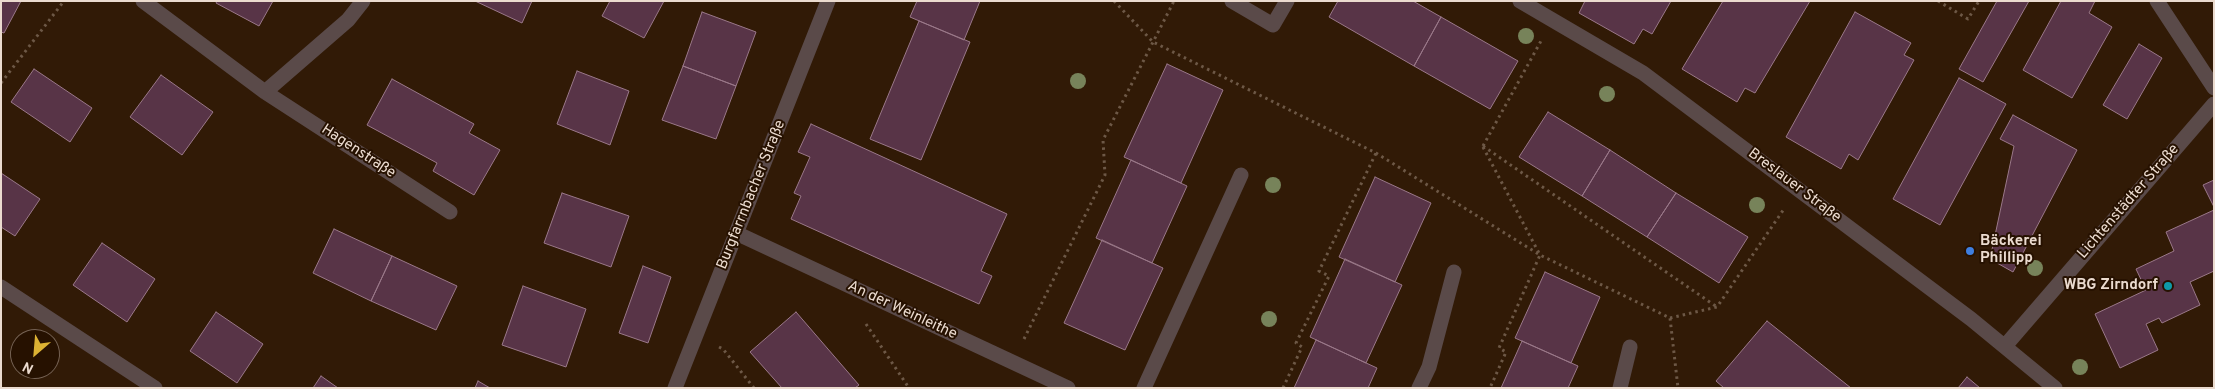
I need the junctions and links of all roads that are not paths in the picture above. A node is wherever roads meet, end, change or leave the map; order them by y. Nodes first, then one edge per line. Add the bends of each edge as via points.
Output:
1 (143, 1) edge
2 (363, 1) edge
3 (828, 1) edge
4 (1232, 1) edge
5 (1287, 1) edge
6 (1520, 1) edge
7 (2157, 1) edge
8 (2214, 88) edge
9 (265, 92) junction
10 (2214, 104) edge
11 (1241, 175) dead end
12 (450, 212) dead end
13 (736, 233) junction
14 (1454, 272) dead end
15 (1, 287) edge
16 (2005, 346) junction
17 (1630, 347) dead end
18 (155, 388) edge
19 (675, 388) edge
20 (1068, 388) edge
21 (1144, 388) edge
22 (1419, 388) edge
23 (1620, 388) edge
24 (2055, 388) edge

1 - 9 street, Hagenstraße
2 - 9 street via 348,20
3 - 13 street, Burgfarrnbacher Straße
4 - 5 street via 1273,25
6 - 16 street, Breslauer Straße via 1643,73
7 - 8 street
9 - 12 street, Hagenstraße
10 - 16 street, Lichtenstädter Straße
11 - 21 street
13 - 19 street, Burgfarrnbacher Straße
13 - 20 street, An der Weinleithe
14 - 22 street via 1429,367
15 - 18 street
16 - 24 street, Breslauer Straße
17 - 23 street

